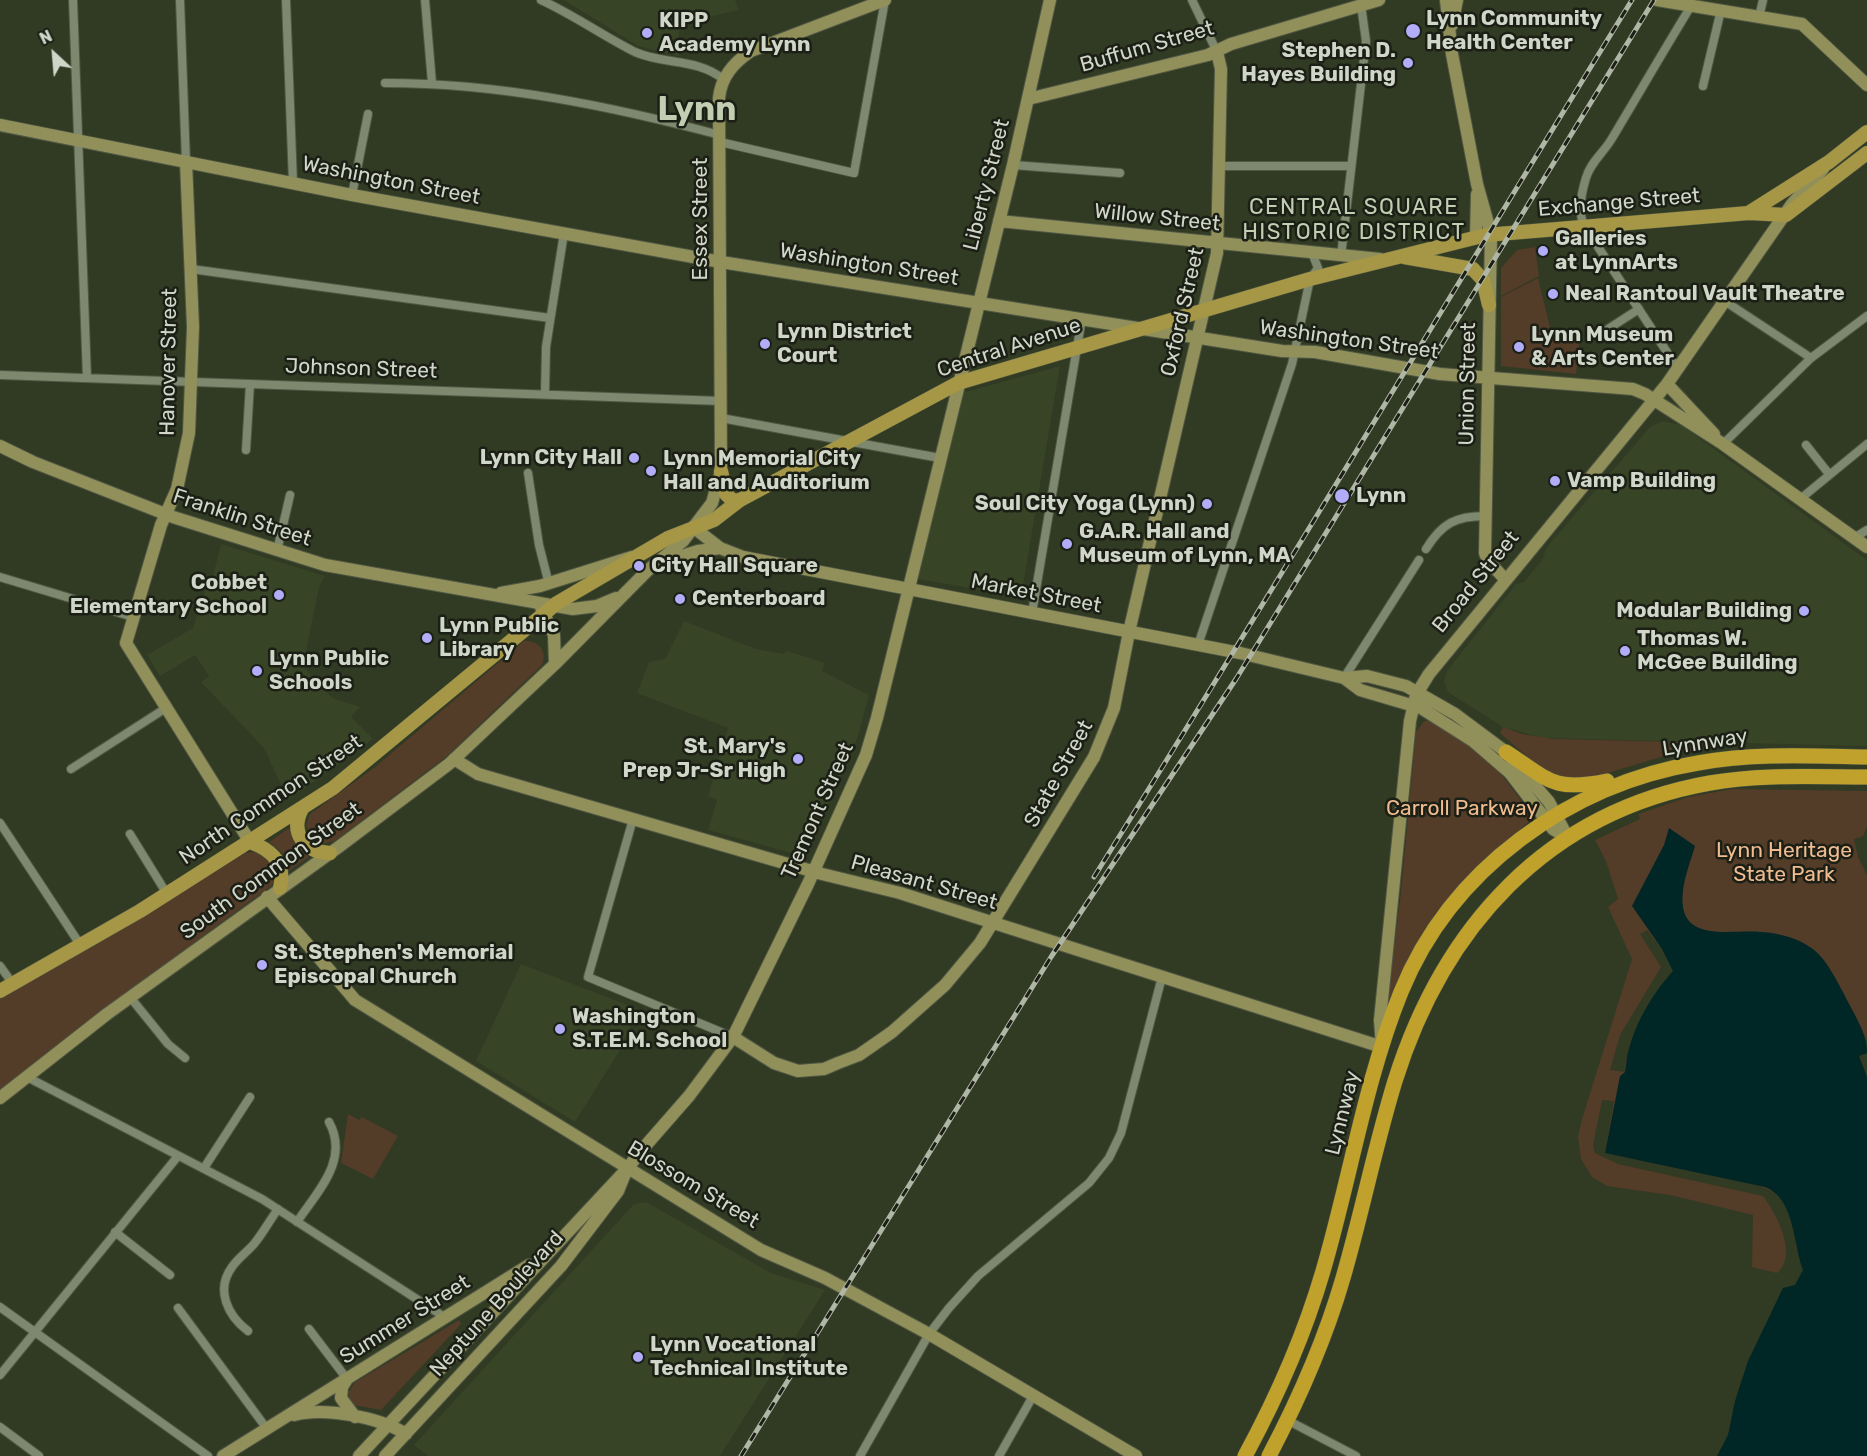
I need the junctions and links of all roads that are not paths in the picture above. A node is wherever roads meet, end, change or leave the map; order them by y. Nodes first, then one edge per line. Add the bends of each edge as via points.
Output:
1 (73, 0) edge
2 (180, 0) edge
3 (286, 0) edge
4 (425, 0) edge
5 (541, 0) edge
6 (885, 0) edge
7 (1050, 0) edge
8 (1192, 0) edge
9 (1380, 0) edge
10 (1446, 0) edge
11 (1457, 0) edge
12 (1657, 0) edge
13 (1763, 0) edge
14 (1361, 5) junction
15 (1691, 6) junction
16 (1721, 10) junction
17 (1759, 16) junction
18 (1450, 32) junction
19 (1217, 52) junction
20 (723, 79) junction
21 (385, 82) dead end
22 (432, 83) junction
23 (1867, 85) edge
24 (1703, 86) dead end
25 (1028, 99) junction
26 (368, 114) dead end
27 (0, 125) edge
28 (1867, 132) edge
29 (720, 139) junction
30 (78, 141) junction
31 (1867, 153) edge
32 (186, 162) junction
33 (1829, 162) junction
34 (1013, 165) junction
35 (1220, 166) junction
36 (1351, 166) junction
37 (1120, 173) dead end
38 (293, 183) junction
39 (1478, 184) junction
40 (352, 195) junction
41 (1749, 213) junction
42 (1786, 215) junction
43 (999, 221) junction
44 (1585, 227) junction
45 (564, 233) junction
46 (1491, 234) junction
47 (1476, 237) junction
48 (1218, 243) junction
49 (1312, 253) junction
50 (1341, 256) junction
51 (1389, 258) junction
52 (721, 262) junction
53 (190, 269) junction
54 (1310, 279) junction
55 (978, 302) junction
56 (1726, 302) junction
57 (1489, 305) junction
58 (1639, 309) junction
59 (1204, 310) junction
60 (1867, 316) edge
61 (550, 318) junction
62 (1082, 318) junction
63 (1143, 328) junction
64 (1608, 328) dead end
65 (1198, 337) junction
66 (1077, 347) junction
67 (1296, 352) junction
68 (1811, 358) junction
69 (1678, 369) junction
70 (0, 375) edge
71 (1488, 377) junction
72 (87, 378) junction
73 (192, 381) junction
74 (958, 383) junction
75 (250, 384) junction
76 (1667, 384) junction
77 (545, 394) junction
78 (1654, 400) junction
79 (721, 401) junction
80 (721, 418) junction
81 (849, 441) junction
82 (1723, 444) junction
83 (1867, 444) edge
84 (1806, 445) dead end
85 (0, 446) edge
86 (246, 450) dead end
87 (940, 458) junction
88 (721, 471) junction
89 (528, 473) dead end
90 (1829, 474) junction
91 (290, 495) dead end
92 (740, 500) junction
93 (1800, 500) junction
94 (166, 514) junction
95 (1486, 516) junction
96 (693, 527) junction
97 (1867, 530) edge
98 (1854, 538) junction
99 (1867, 547) edge
100 (720, 549) junction
101 (1426, 549) dead end
102 (278, 551) junction
103 (636, 557) junction
104 (1419, 560) dead end
105 (647, 571) junction
106 (0, 576) edge
107 (1505, 579) junction
108 (549, 584) junction
109 (531, 588) junction
110 (629, 589) junction
111 (908, 589) junction
112 (482, 594) junction
113 (546, 607) junction
114 (1032, 613) junction
115 (133, 617) junction
116 (1129, 632) junction
117 (1198, 645) junction
118 (555, 664) junction
119 (1344, 678) junction
120 (1418, 691) junction
121 (1413, 705) junction
122 (166, 708) junction
123 (1437, 711) junction
124 (1506, 752) junction
125 (1867, 757) edge
126 (454, 759) junction
127 (71, 769) dead end
128 (1662, 770) junction
129 (1867, 777) edge
130 (302, 809) junction
131 (1548, 811) junction
132 (633, 819) junction
133 (0, 823) edge
134 (130, 834) dead end
135 (1568, 838) junction
136 (250, 842) junction
137 (330, 853) junction
138 (814, 871) junction
139 (280, 888) junction
140 (167, 894) junction
141 (267, 897) junction
142 (993, 923) junction
143 (81, 946) junction
144 (0, 966) edge
145 (1162, 977) junction
146 (13, 984) junction
147 (0, 991) edge
148 (130, 997) junction
149 (733, 1037) junction
150 (1382, 1047) junction
151 (185, 1058) dead end
152 (27, 1077) junction
153 (250, 1096) dead end
154 (0, 1098) edge
155 (329, 1122) dead end
156 (178, 1156) junction
157 (204, 1168) junction
158 (627, 1169) junction
159 (278, 1209) junction
160 (297, 1222) junction
161 (115, 1232) junction
162 (545, 1255) junction
163 (170, 1275) dead end
164 (0, 1307) edge
165 (178, 1308) dead end
166 (446, 1318) junction
167 (309, 1329) dead end
168 (248, 1331) dead end
169 (34, 1332) junction
170 (928, 1334) junction
171 (0, 1375) edge
172 (347, 1379) junction
173 (1033, 1396) junction
174 (355, 1417) junction
175 (286, 1418) junction
176 (1287, 1420) junction
177 (388, 1424) junction
178 (0, 1427) edge
179 (267, 1429) junction
180 (406, 1434) junction
181 (39, 1456) edge
182 (208, 1456) edge
183 (223, 1456) edge
184 (359, 1456) edge
185 (385, 1456) edge
186 (861, 1456) edge
187 (999, 1456) edge
188 (1136, 1456) edge
189 (1245, 1456) edge
190 (1269, 1456) edge
191 (1356, 1456) edge

1 - 30 street
2 - 32 street
3 - 38 street
4 - 22 street
5 - 20 street via 635,52 707,68
6 - 20 main road via 751,51
6 - 29 street via 854,173
7 - 25 main road, Liberty Street
8 - 19 street, Oxford Street
9 - 14 main road, Buffum Street
10 - 18 main road, Union Street
11 - 18 main road, Union Street
12 - 15 main road
13 - 17 street
14 - 19 main road, Buffum Street via 1231,44
14 - 36 street via 1366,41
15 - 16 main road
15 - 44 street via 1588,172 1580,205
16 - 17 main road
16 - 24 street
17 - 23 main road via 1805,25
18 - 39 main road, Union Street
19 - 25 main road, Buffum Street
19 - 35 main road, Oxford Street via 1221,69
20 - 29 main road, Essex Street via 719,98
21 - 22 street
22 - 29 street via 627,110
25 - 34 main road, Liberty Street
26 - 40 street
27 - 30 main road, Washington Street
28 - 33 main road, Broad Street
29 - 52 main road, Essex Street
30 - 32 main road, Washington Street
30 - 72 street
31 - 42 main road, Broad Street
32 - 38 main road, Washington Street
32 - 53 main road, Hanover Street
33 - 41 main road, Exchange Street
33 - 42 main road, Broad Street
34 - 37 street
34 - 43 main road, Liberty Street
35 - 36 street
35 - 48 main road, Oxford Street
36 - 50 street
38 - 40 main road, Washington Street
39 - 46 main road, Union Street
39 - 47 main road, Union Street
40 - 45 main road, Washington Street
41 - 42 main road, Exchange Street
41 - 44 main road, Exchange Street
42 - 56 main road, Broad Street
43 - 48 main road, Willow Street
43 - 55 main road, Liberty Street
44 - 46 main road, Exchange Street
44 - 58 street
45 - 52 main road, Washington Street
45 - 61 street
46 - 47 main road, Exchange Street
46 - 57 main road, Union Street
47 - 51 main road, Exchange Street
48 - 49 main road, Willow Street
48 - 59 main road, Oxford Street
49 - 50 main road, Willow Street
49 - 54 street via 1318,268
50 - 51 main road, Willow Street
51 - 54 main road, Central Avenue
51 - 57 main road via 1473,269 1483,280
52 - 55 main road, Washington Street
52 - 79 main road, Essex Street
53 - 61 street
53 - 73 main road, Hanover Street
54 - 59 main road, Central Avenue
54 - 67 street
55 - 62 main road, Washington Street
55 - 74 main road, Liberty Street
56 - 68 street
56 - 69 main road, Broad Street
57 - 71 main road, Union Street
58 - 64 street
58 - 69 street
59 - 63 main road, Central Avenue
59 - 65 main road, Oxford Street
60 - 68 street
61 - 77 street
62 - 63 main road, Washington Street
62 - 66 street
63 - 65 main road, Washington Street
63 - 66 main road, Central Avenue
65 - 67 main road, Washington Street
65 - 116 main road, Oxford Street
66 - 74 main road, Central Avenue
66 - 114 street
67 - 71 main road, Washington Street via 1430,373
67 - 117 street
68 - 82 street
69 - 76 main road, Broad Street
70 - 72 street, Johnson Street
71 - 78 main road, Washington Street via 1629,388
71 - 95 main road, Union Street
72 - 73 street, Johnson Street
73 - 75 street, Johnson Street
73 - 94 main road, Hanover Street via 186,450 177,489
74 - 81 main road, Central Avenue
74 - 87 main road, Liberty Street
75 - 77 street, Johnson Street
75 - 86 street
76 - 78 main road, Broad Street
76 - 82 main road, Washington Street
77 - 79 street, Johnson Street
78 - 82 main road, Washington Street
78 - 107 main road, Broad Street
79 - 80 main road, Essex Street
80 - 81 street
80 - 88 main road, Essex Street
81 - 87 street
81 - 92 main road, Central Avenue
82 - 93 main road, Washington Street
83 - 90 street
84 - 90 street
85 - 94 main road, Franklin Street
87 - 111 main road, Liberty Street
88 - 92 main road via 728,496 733,501
88 - 96 main road via 712,504
89 - 108 street via 538,545
90 - 93 street
91 - 102 street
92 - 96 main road via 714,520
93 - 98 main road, Washington Street
94 - 102 main road, Franklin Street
94 - 115 main road, Hanover Street
95 - 101 street via 1454,519 1440,528
95 - 107 main road, Union Street via 1487,560
96 - 100 main road, Market Street
96 - 103 main road
96 - 105 main road via 683,541
97 - 98 street
98 - 99 main road, Washington Street
100 - 105 main road, Market Street via 678,556
100 - 111 main road, Market Street via 743,557
102 - 112 main road, Franklin Street via 355,572
103 - 108 main road, Franklin Street
103 - 113 main road, North Common Street
104 - 119 street
105 - 110 main road
106 - 115 street
107 - 120 main road, Broad Street
108 - 109 main road, Franklin Street
109 - 112 main road, Franklin Street
109 - 113 main road
110 - 113 main road, Franklin Street via 587,609
110 - 118 main road
111 - 114 main road, Market Street
111 - 138 main road, Tremont Street via 870,742
112 - 113 main road, Franklin Street
113 - 118 main road via 555,641
113 - 130 main road, North Common Street via 362,766
114 - 116 main road, Market Street
115 - 122 main road, Hanover Street via 127,646
116 - 117 main road, Market Street
116 - 142 main road, State Street via 1114,708 1098,748
117 - 119 main road, Market Street
118 - 126 main road, South Common Street
119 - 120 main road, Market Street via 1367,676
119 - 121 main road, Market Street via 1360,690
120 - 121 main road, Broad Street
120 - 123 main road, Market Street
121 - 123 main road, Market Street
121 - 150 main road, Broad Street via 1380,1020
122 - 127 street
122 - 136 main road, Hanover Street
123 - 124 main road
123 - 131 main road
124 - 128 highway via 1548,780 1568,787
124 - 131 main road
125 - 128 highway, Lynnway via 1751,756
126 - 132 main road, Pleasant Street via 478,774
126 - 137 main road, South Common Street
128 - 131 highway, Lynnway
129 - 135 highway, Lynnway via 1747,779 1695,786 1628,807
130 - 136 main road, North Common Street
130 - 137 main road via 297,825 301,839 314,850
131 - 135 main road
131 - 150 highway, Lynnway via 1491,864 1445,917 1409,975
132 - 138 main road, Pleasant Street
132 - 149 street via 588,977
133 - 143 street
134 - 140 street
135 - 176 highway, Lynnway via 1522,873 1489,905 1449,958 1426,1000 1393,1087 1336,1299 1312,1367
136 - 139 main road via 277,859 282,873
136 - 140 main road, North Common Street
137 - 139 main road, South Common Street
138 - 142 main road, Pleasant Street via 906,894
138 - 149 main road, Tremont Street
139 - 141 main road, South Common Street
140 - 143 main road, North Common Street
141 - 148 main road, South Common Street
141 - 158 main road, Blossom Street via 355,1000
142 - 145 main road, Pleasant Street
142 - 149 main road, State Street via 945,985 859,1054 824,1069 798,1071 774,1063
143 - 146 main road, North Common Street
144 - 146 street
145 - 150 main road, Pleasant Street
145 - 170 street via 1121,1133 1109,1158 1089,1183 978,1276
146 - 147 main road, North Common Street
148 - 151 street via 168,1044
148 - 152 main road, South Common Street
149 - 158 main road, Neptune Boulevard
150 - 189 highway, Lynnway via 1311,1307 1286,1374
152 - 154 main road, South Common Street
152 - 156 street
153 - 157 street
155 - 160 street via 337,1141 334,1163
156 - 157 street
156 - 161 street
157 - 159 street
158 - 162 main road, Neptune Boulevard
158 - 170 main road, Blossom Street via 761,1250 825,1278
158 - 180 main road, Neptune Boulevard via 618,1191 561,1266
159 - 160 street
159 - 168 street via 224,1283 229,1311
160 - 166 street
161 - 163 street
161 - 169 street
162 - 166 main road, Summer Street
162 - 177 main road, Neptune Boulevard
164 - 169 street
165 - 179 street
166 - 172 main road, Summer Street
167 - 172 street
169 - 171 street
169 - 182 street
170 - 173 main road, Blossom Street
170 - 186 street
172 - 174 main road via 341,1398
172 - 175 main road, Summer Street
173 - 187 street
173 - 188 main road, Blossom Street
174 - 175 main road, Summer Street via 310,1412
174 - 177 main road, Summer Street
175 - 179 main road, Summer Street
176 - 190 highway, Lynnway
176 - 191 street
177 - 180 main road, Summer Street
177 - 184 main road, Neptune Boulevard
178 - 181 street
179 - 183 main road, Summer Street
180 - 185 main road, Neptune Boulevard

